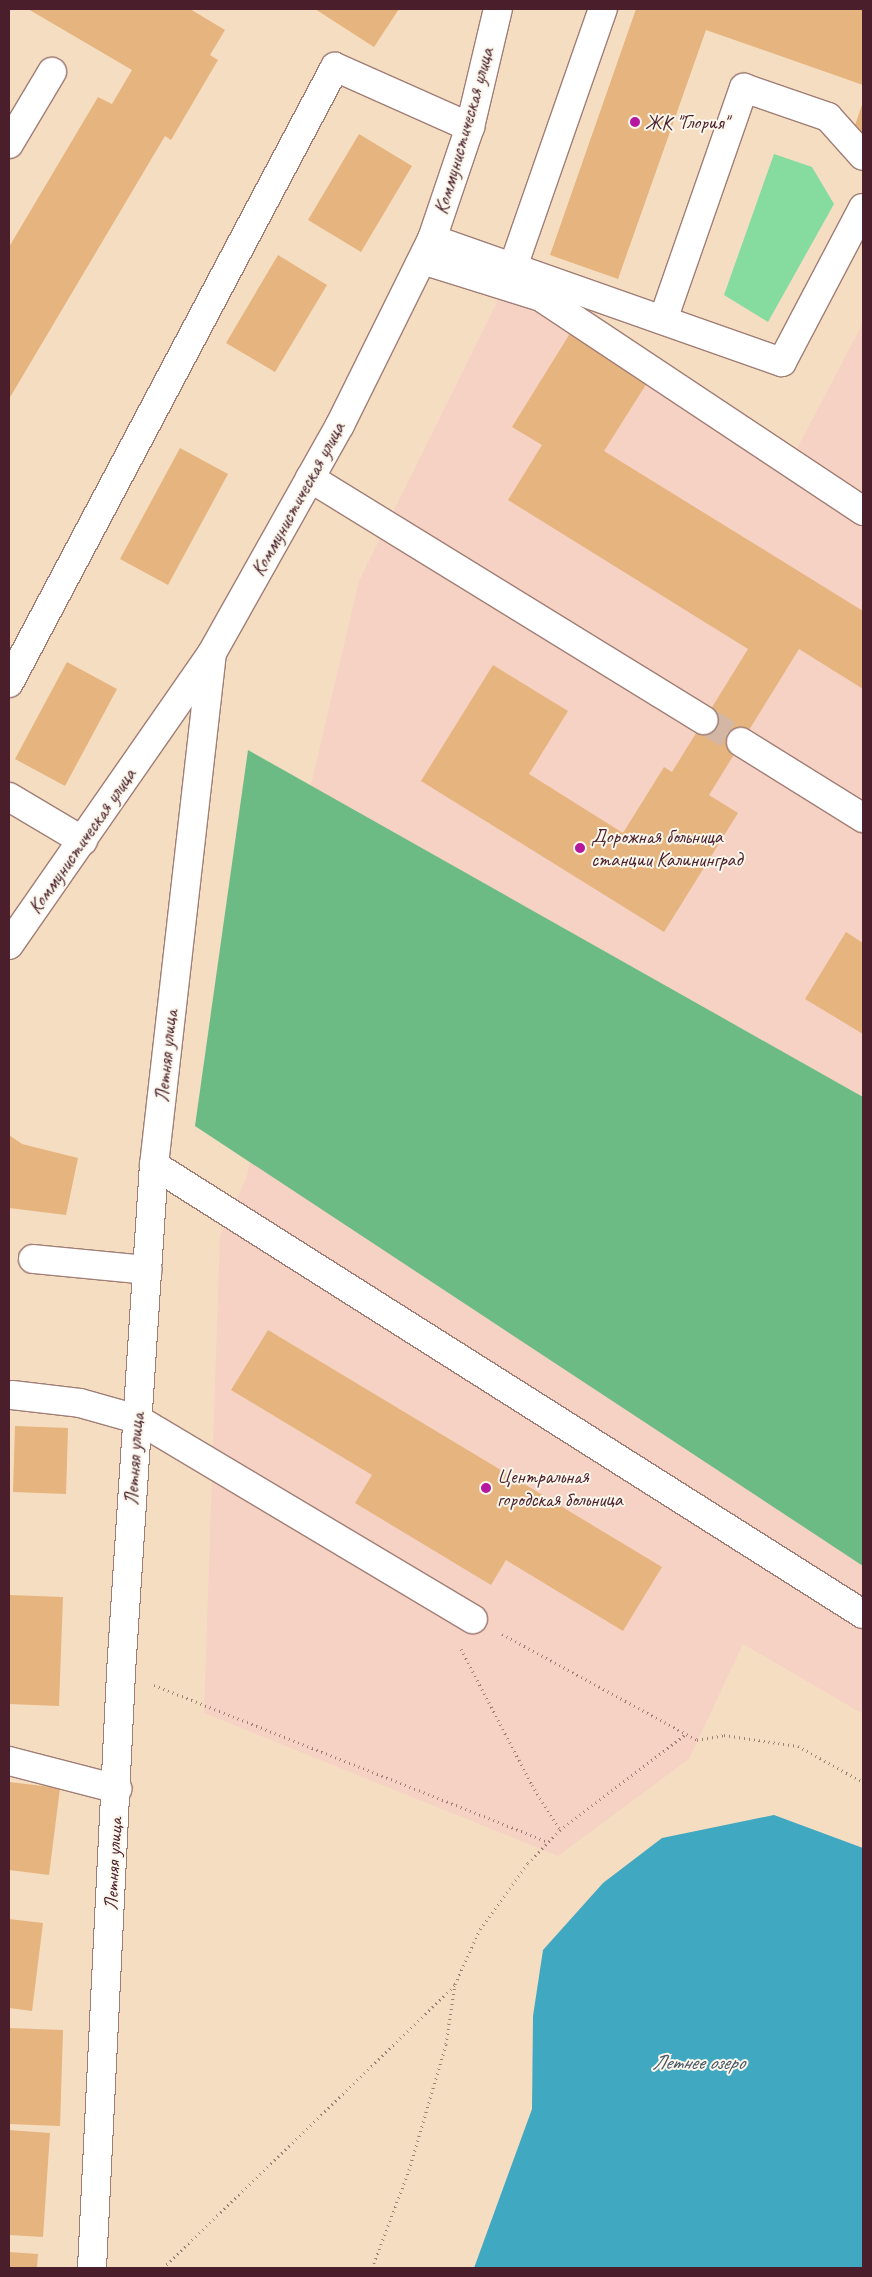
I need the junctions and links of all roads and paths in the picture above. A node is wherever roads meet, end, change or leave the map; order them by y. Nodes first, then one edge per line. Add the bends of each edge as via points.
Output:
1 (498, 9) edge
2 (603, 9) edge
3 (52, 72) dead end
4 (470, 127) junction
5 (9, 144) edge
6 (863, 156) edge
7 (863, 208) edge
8 (427, 250) junction
9 (513, 267) junction
10 (663, 320) junction
11 (310, 478) junction
12 (863, 511) edge
13 (212, 653) junction
14 (9, 683) edge
15 (704, 720) tunnel mouth
16 (741, 742) tunnel mouth
17 (9, 797) edge
18 (863, 818) edge
19 (84, 841) junction
20 (9, 945) edge
21 (154, 1165) junction
22 (33, 1259) dead end
23 (147, 1270) junction
24 (12, 1395) dead end
25 (137, 1419) junction
26 (863, 1614) edge
27 (473, 1619) junction
28 (121, 1672) junction
29 (686, 1734) junction
30 (9, 1761) edge
31 (863, 1782) edge
32 (117, 1789) junction
33 (560, 1830) junction
34 (548, 1842) junction
35 (455, 1984) junction
36 (92, 2268) edge
37 (163, 2268) edge
38 (372, 2268) edge

1 - 4 street, Коммунистическая улица
2 - 9 street
3 - 5 street
4 - 8 street, Коммунистическая улица
4 - 14 street via 336,67
6 - 10 street via 828,117 744,88
7 - 10 street via 782,362
8 - 9 street
8 - 11 street, Коммунистическая улица
8 - 12 street via 541,297
9 - 10 street
11 - 13 street, Коммунистическая улица
11 - 15 street
13 - 19 street, Коммунистическая улица
13 - 21 street, Летняя улица
16 - 18 street
17 - 19 street
19 - 20 street, Коммунистическая улица
21 - 23 street, Летняя улица
21 - 26 street
22 - 23 street
23 - 25 street, Летняя улица
24 - 25 street via 80,1403
25 - 27 street
25 - 28 street, Летняя улица
27 - 29 path
27 - 33 path via 457,1640 532,1785
28 - 32 street, Летняя улица
28 - 34 path
29 - 31 path via 697,1740 724,1735 798,1746
29 - 33 path
30 - 32 street
32 - 36 street, Летняя улица
33 - 34 path
34 - 35 path via 528,1863 480,1929
35 - 37 path
35 - 38 path via 446,2044 436,2080 409,2170

